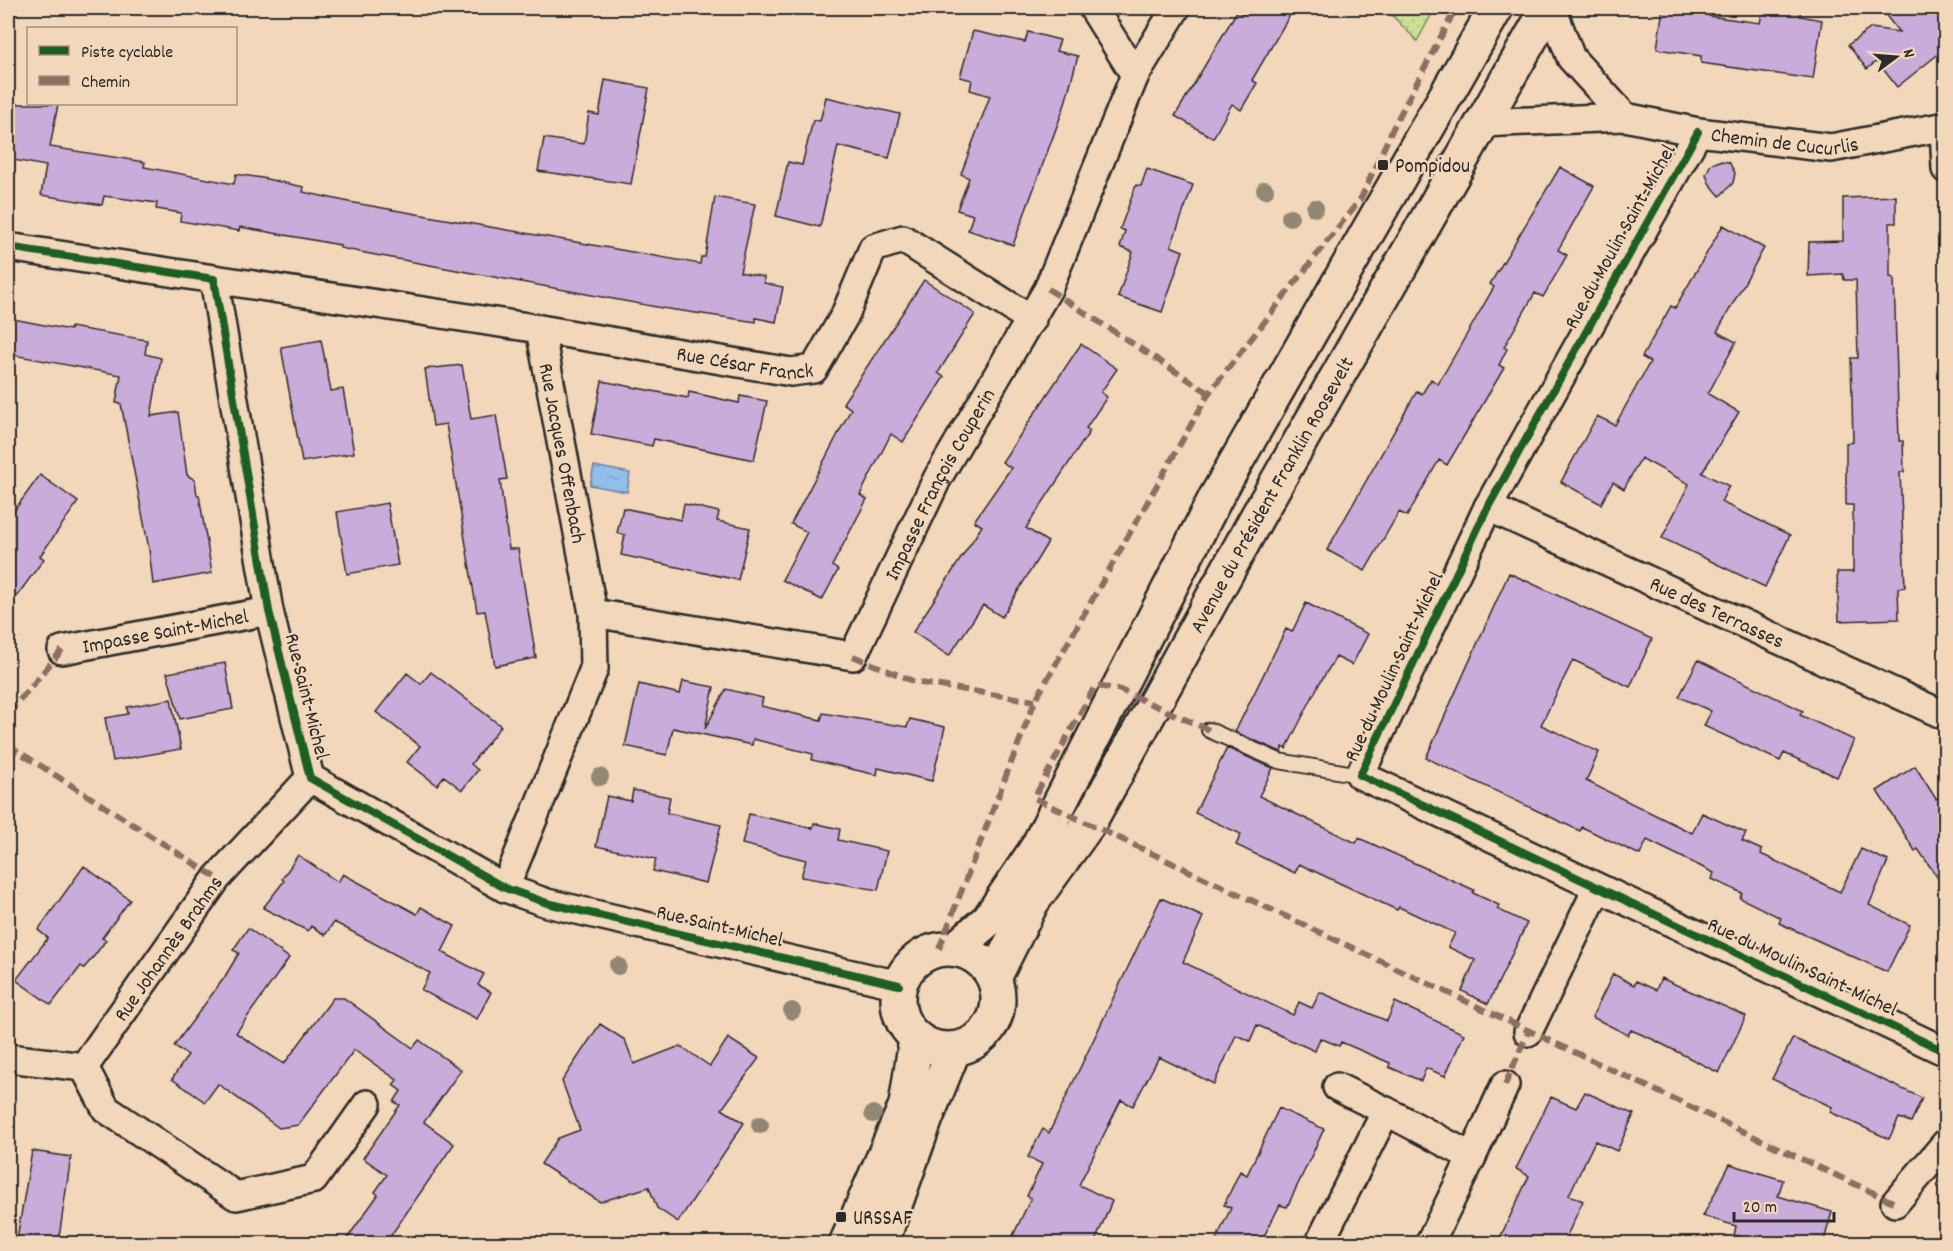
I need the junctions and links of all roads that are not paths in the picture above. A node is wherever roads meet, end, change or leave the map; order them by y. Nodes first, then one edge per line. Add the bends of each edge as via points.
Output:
1 (1093, 8) edge
2 (1176, 8) edge
3 (1496, 8) edge
4 (1548, 8) edge
5 (1552, 8) edge
6 (1135, 75) junction
7 (1625, 117) junction
8 (1481, 123) junction
9 (1945, 127) edge
10 (1698, 132) junction
11 (1946, 169) edge
12 (8, 247) edge
13 (214, 279) junction
14 (1032, 320) junction
15 (540, 329) junction
16 (1488, 507) junction
17 (269, 610) junction
18 (593, 613) junction
19 (62, 650) dead end
20 (1946, 716) edge
21 (1209, 730) dead end
22 (1360, 775) junction
23 (310, 778) junction
24 (505, 888) junction
25 (1597, 890) junction
26 (955, 949) junction
27 (993, 978) junction
28 (899, 985) junction
29 (1528, 1032) dead end
30 (916, 1039) junction
31 (954, 1049) junction
32 (1946, 1052) edge
33 (8, 1058) edge
34 (84, 1067) junction
35 (1505, 1085) dead end
36 (1337, 1087) dead end
37 (367, 1104) dead end
38 (1386, 1111) junction
39 (1946, 1143) edge
40 (1472, 1157) junction
41 (1895, 1203) dead end
42 (846, 1244) edge
43 (881, 1244) edge
44 (1319, 1244) edge
45 (1430, 1244) edge

1 - 6 street
2 - 6 street, Impasse François Couperin
3 - 26 main road, Avenue du Président Franklin Roosevelt via 1216,497 1037,848 989,919
4 - 8 main road, Avenue du Président Franklin Roosevelt
5 - 7 street via 1571,58
6 - 14 street, Impasse François Couperin
7 - 8 street, Chemin de Cucurlis
7 - 10 street, Chemin de Cucurlis
8 - 27 main road, Avenue du Président Franklin Roosevelt via 1257,517 1089,824 1032,902
9 - 10 street, Chemin de Cucurlis via 1831,148
9 - 11 street
10 - 16 street, Rue du Moulin Saint-Michel
12 - 13 street
13 - 15 street
13 - 17 street, Rue Saint-Michel
14 - 15 street, Rue César Franck via 903,239 873,248 845,315 814,369 791,372
14 - 18 street, Impasse François Couperin via 937,479 853,656
15 - 18 street, Rue Jacques Offenbach
16 - 20 street, Rue des Terrasses
16 - 22 street, Rue du Moulin Saint-Michel
17 - 19 street, Impasse Saint-Michel
17 - 23 street, Rue Saint-Michel
18 - 24 street, Rue Jacques Offenbach via 594,669
21 - 22 lane, Rue du Moulin Saint-Michel via 1279,761
22 - 25 street, Rue du Moulin Saint-Michel
23 - 24 street, Rue Saint-Michel
23 - 34 street, Rue Johannès Brahms via 217,878
24 - 28 street, Rue Saint-Michel via 547,903
25 - 29 street
25 - 32 street, Rue du Moulin Saint-Michel
26 - 27 main road via 971,954
26 - 28 main road via 939,949 922,956 908,968
27 - 31 main road via 998,997 986,1032 971,1044
28 - 30 main road via 897,1005 903,1024
30 - 31 main road via 934,1048
30 - 42 main road via 906,1105
31 - 43 main road
33 - 34 street
34 - 37 street via 105,1109 236,1196 314,1179
35 - 40 street
36 - 38 street
38 - 40 street
38 - 44 street
39 - 41 street
40 - 45 street

